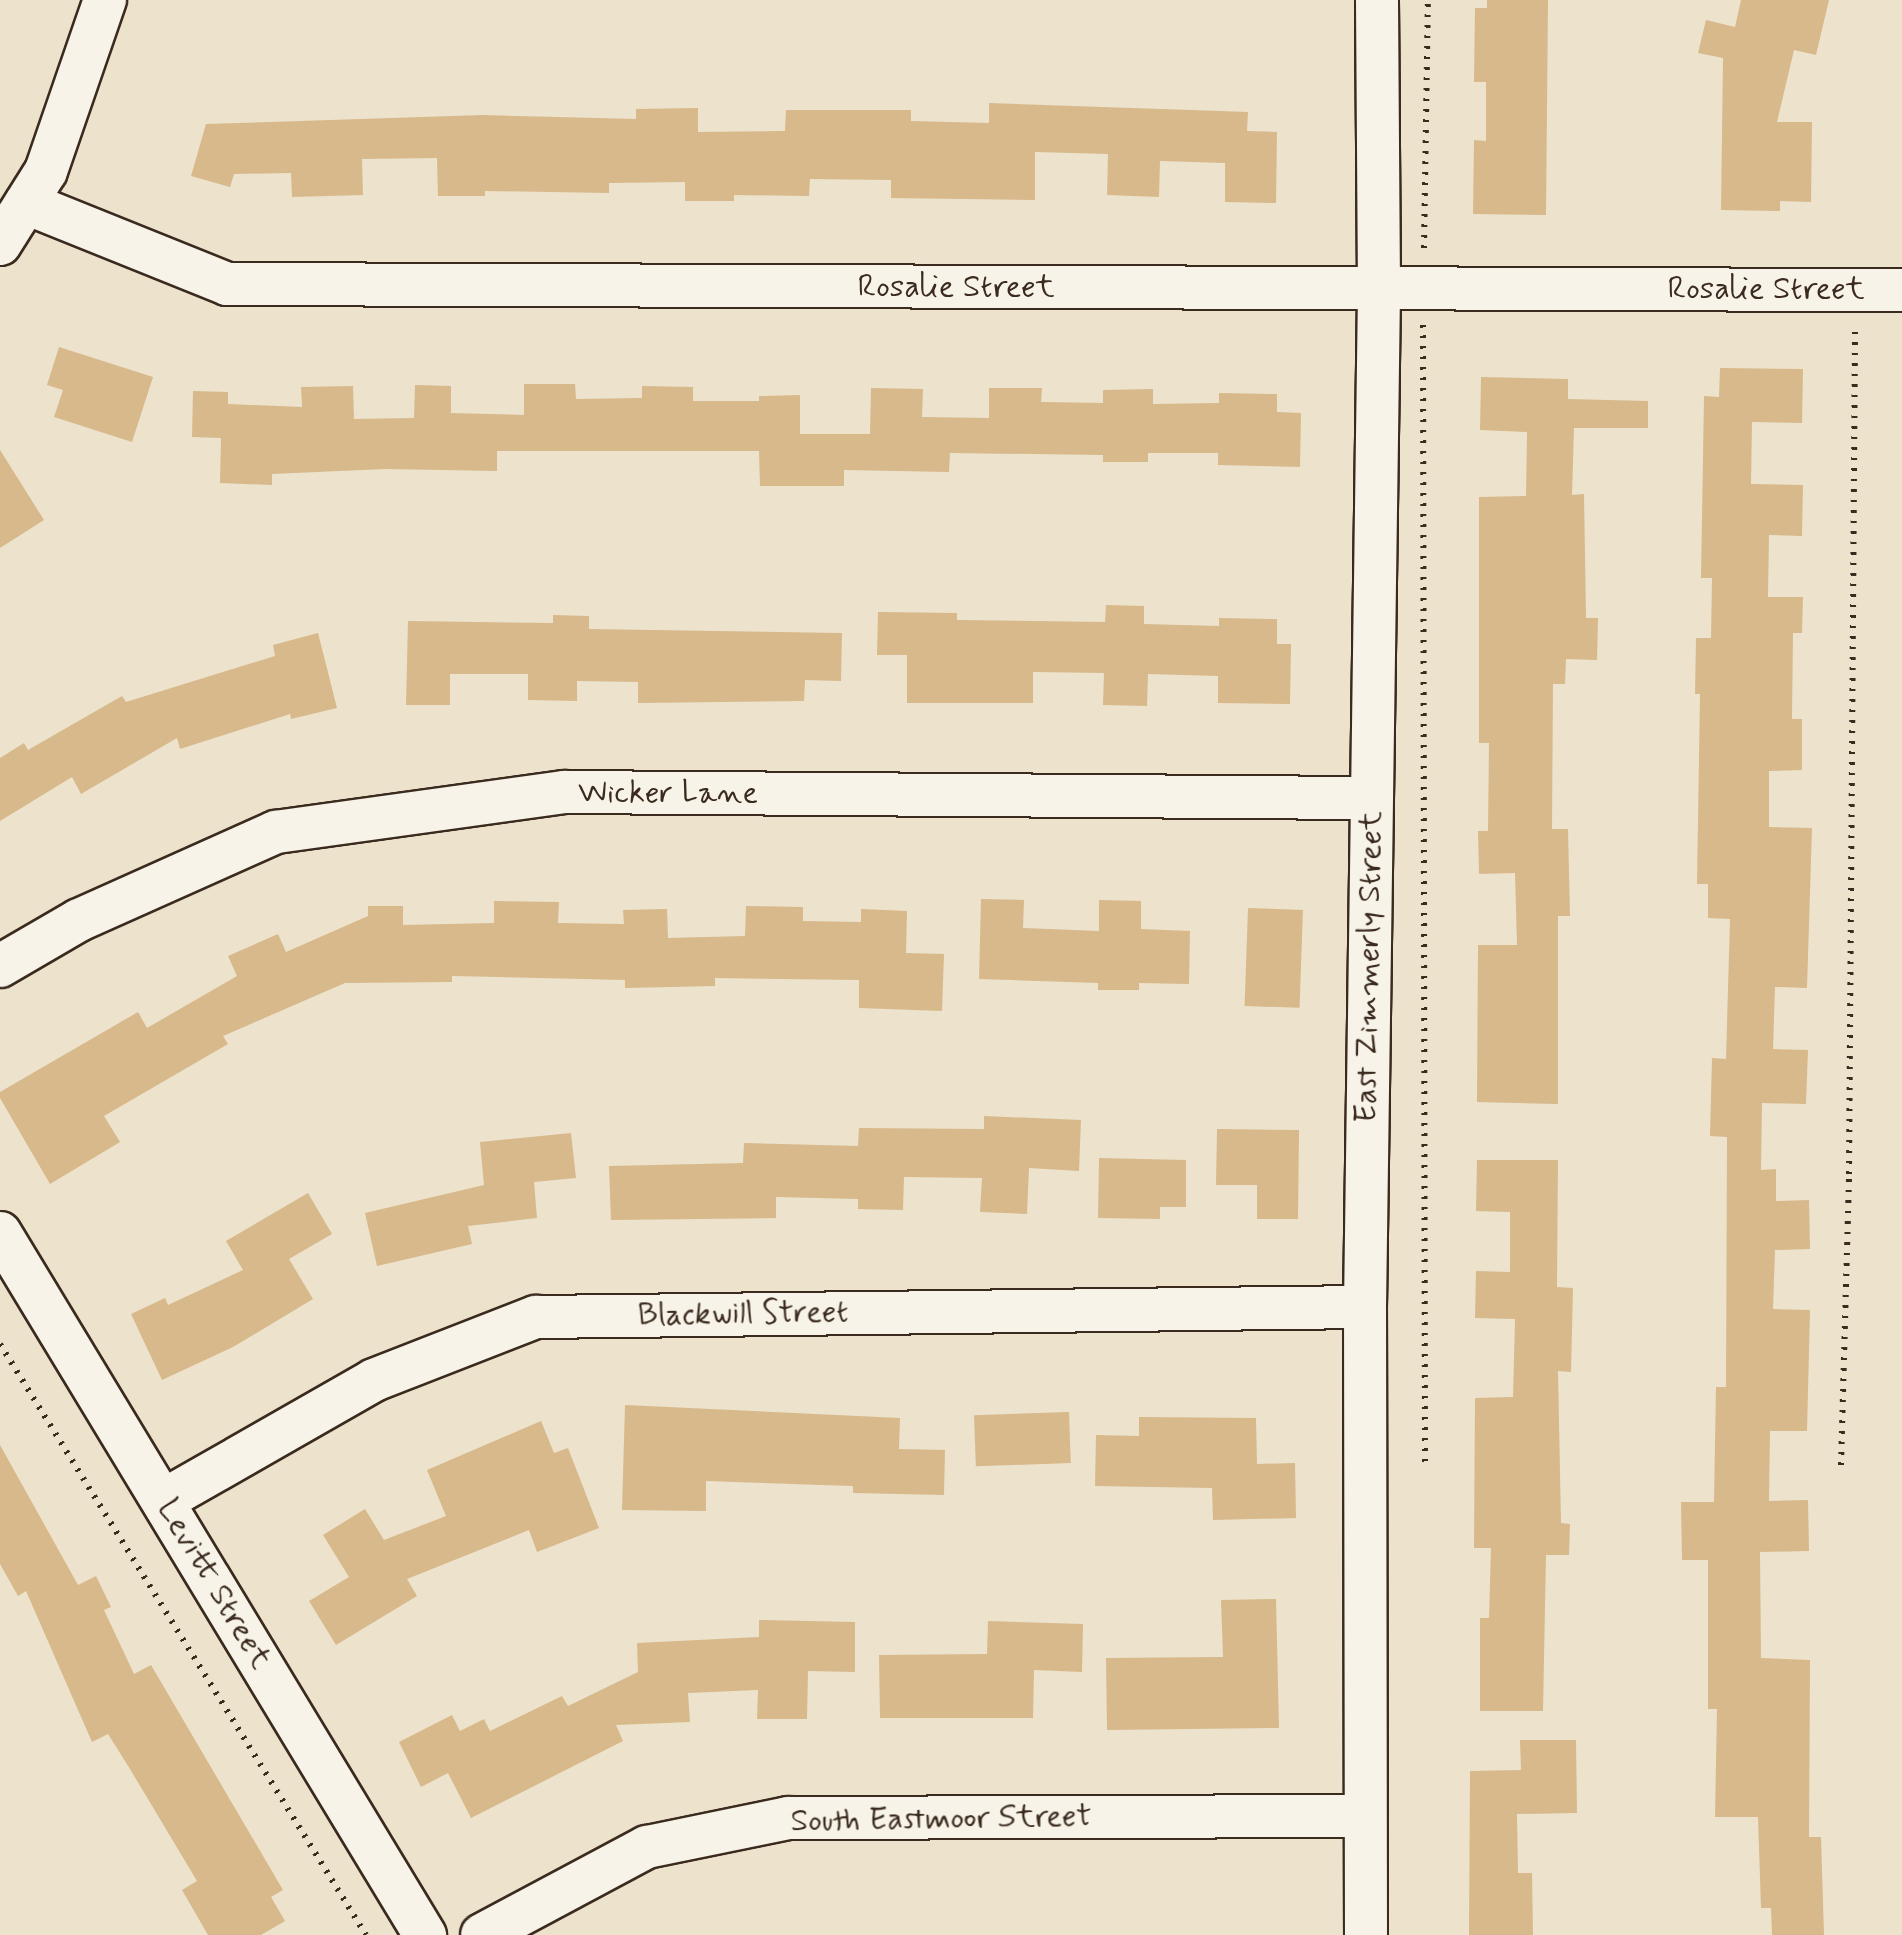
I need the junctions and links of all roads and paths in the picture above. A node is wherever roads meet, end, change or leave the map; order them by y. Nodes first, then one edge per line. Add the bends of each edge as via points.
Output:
1 (105, 0) edge
2 (1377, 0) edge
3 (1428, 0) edge
4 (26, 203) junction
5 (0, 244) edge
6 (1379, 288) junction
7 (1424, 288) junction
8 (1856, 290) junction
9 (1902, 290) edge
10 (1371, 798) junction
11 (0, 966) edge
12 (0, 1234) edge
13 (1365, 1307) junction
14 (0, 1344) edge
15 (1841, 1465) dead end
16 (1425, 1469) dead end
17 (164, 1500) junction
18 (1364, 1816) junction
19 (366, 1935) edge
20 (426, 1935) edge
21 (482, 1935) edge
22 (1366, 1935) edge

1 - 4 street via 46,171
2 - 6 street, East Zimmerly Street
3 - 7 path
4 - 5 street
4 - 6 street, Rosalie Street via 227,284
6 - 7 street, Rosalie Street
6 - 10 street, East Zimmerly Street
7 - 8 street, Rosalie Street
7 - 16 path
8 - 9 street, Rosalie Street
8 - 15 path
10 - 11 street, Wicker Lane via 564,792 276,832 79,920
10 - 13 street, East Zimmerly Street
12 - 17 street, Levitt Street
13 - 17 street, Blackwill Street via 536,1317 374,1380
13 - 18 street, East Zimmerly Street
14 - 19 path
17 - 20 street, Levitt Street
18 - 21 street, South Eastmoor Street via 788,1818 647,1847
18 - 22 street, East Zimmerly Street

